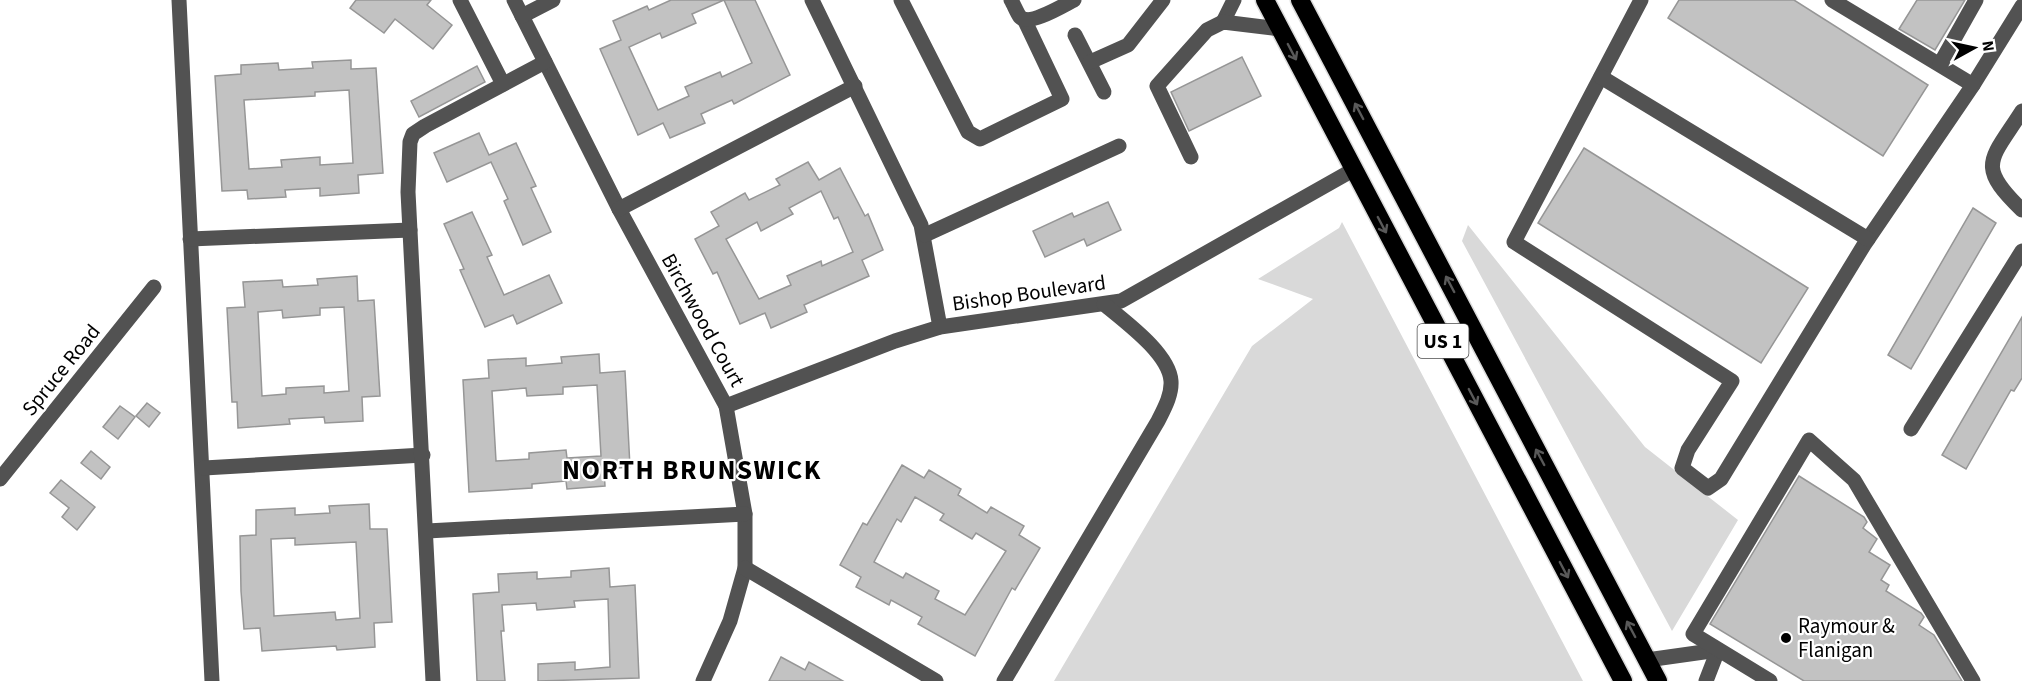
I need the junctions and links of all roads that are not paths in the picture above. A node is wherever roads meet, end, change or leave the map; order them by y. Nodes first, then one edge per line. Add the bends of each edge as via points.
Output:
1 (179, 0) edge
2 (460, 0) edge
3 (513, 0) edge
4 (553, 0) edge
5 (812, 0) edge
6 (901, 0) edge
7 (1011, 0) edge
8 (1074, 0) edge
9 (1163, 0) edge
10 (1234, 0) edge
11 (1265, 0) edge
12 (1300, 0) edge
13 (1641, 0) edge
14 (1832, 0) edge
15 (1976, 0) edge
16 (2022, 6) edge
17 (522, 16) junction
18 (1024, 19) junction
19 (1223, 22) junction
20 (1280, 30) junction
21 (1075, 35) dead end
22 (545, 62) junction
23 (1090, 62) junction
24 (1940, 64) junction
25 (1600, 77) junction
26 (503, 84) junction
27 (1973, 85) junction
28 (855, 86) junction
29 (1104, 92) dead end
30 (2022, 111) edge
31 (1119, 146) dead end
32 (1191, 157) dead end
33 (1353, 170) junction
34 (619, 209) junction
35 (2022, 210) edge
36 (410, 230) junction
37 (925, 235) junction
38 (190, 239) junction
39 (1868, 239) junction
40 (2022, 252) edge
41 (154, 287) dead end
42 (1104, 304) junction
43 (940, 327) junction
44 (726, 406) junction
45 (1911, 429) dead end
46 (423, 455) junction
47 (204, 468) junction
48 (0, 479) edge
49 (745, 514) junction
50 (427, 531) junction
51 (745, 568) junction
52 (1718, 650) junction
53 (1647, 660) junction
54 (212, 681) edge
55 (428, 681) edge
56 (433, 681) edge
57 (703, 681) edge
58 (936, 681) edge
59 (1004, 681) edge
60 (1623, 681) edge
61 (1659, 681) edge
62 (1706, 681) edge
63 (1770, 681) edge
64 (1973, 681) edge

1 - 38 street
2 - 26 street
3 - 17 street, Birchwood Court
4 - 17 street
5 - 28 street
6 - 18 street via 968,132 980,139 1062,99
7 - 18 street
8 - 18 street via 1046,14
9 - 23 street via 1128,45
10 - 19 street
11 - 20 highway, US 1
53 -> 12 highway, US 1
13 - 25 street
14 - 24 street
15 - 24 street
16 - 27 street
17 - 22 street, Birchwood Court
19 - 20 street
19 - 32 street via 1207,30 1157,86
20 -> 33 highway, US 1
21 - 23 street
22 - 26 street
22 - 34 street, Birchwood Court
23 - 29 street
24 - 27 street
25 - 39 street
25 - 39 street via 1514,242 1732,381 1688,450 1682,468 1708,488 1721,479
26 - 36 street via 413,134 408,192
27 - 39 street
28 - 34 street
28 - 37 street
30 - 35 street via 1997,151 1992,170 1998,186
31 - 37 street
33 - 42 street, Bishop Boulevard via 1121,302
33 -> 60 highway, US 1
34 - 44 street, Birchwood Court
36 - 38 street
36 - 46 street
37 - 43 street
38 - 47 street
40 - 45 street
41 - 48 street, Spruce Road
42 - 43 street, Bishop Boulevard
42 - 59 street via 1158,354 1170,373 1171,388 1158,421
43 - 44 street, Bishop Boulevard
44 - 49 street, Birchwood Court
46 - 47 street
46 - 50 street
47 - 54 street
49 - 50 street
49 - 51 street, Birchwood Court
50 - 56 street
51 - 57 street, Birchwood Court via 730,621
51 - 58 street
52 - 53 street
52 - 62 street
52 - 63 street
52 - 64 street via 1693,634 1809,440 1854,480
53 - 61 highway, US 1
55 - 56 street

